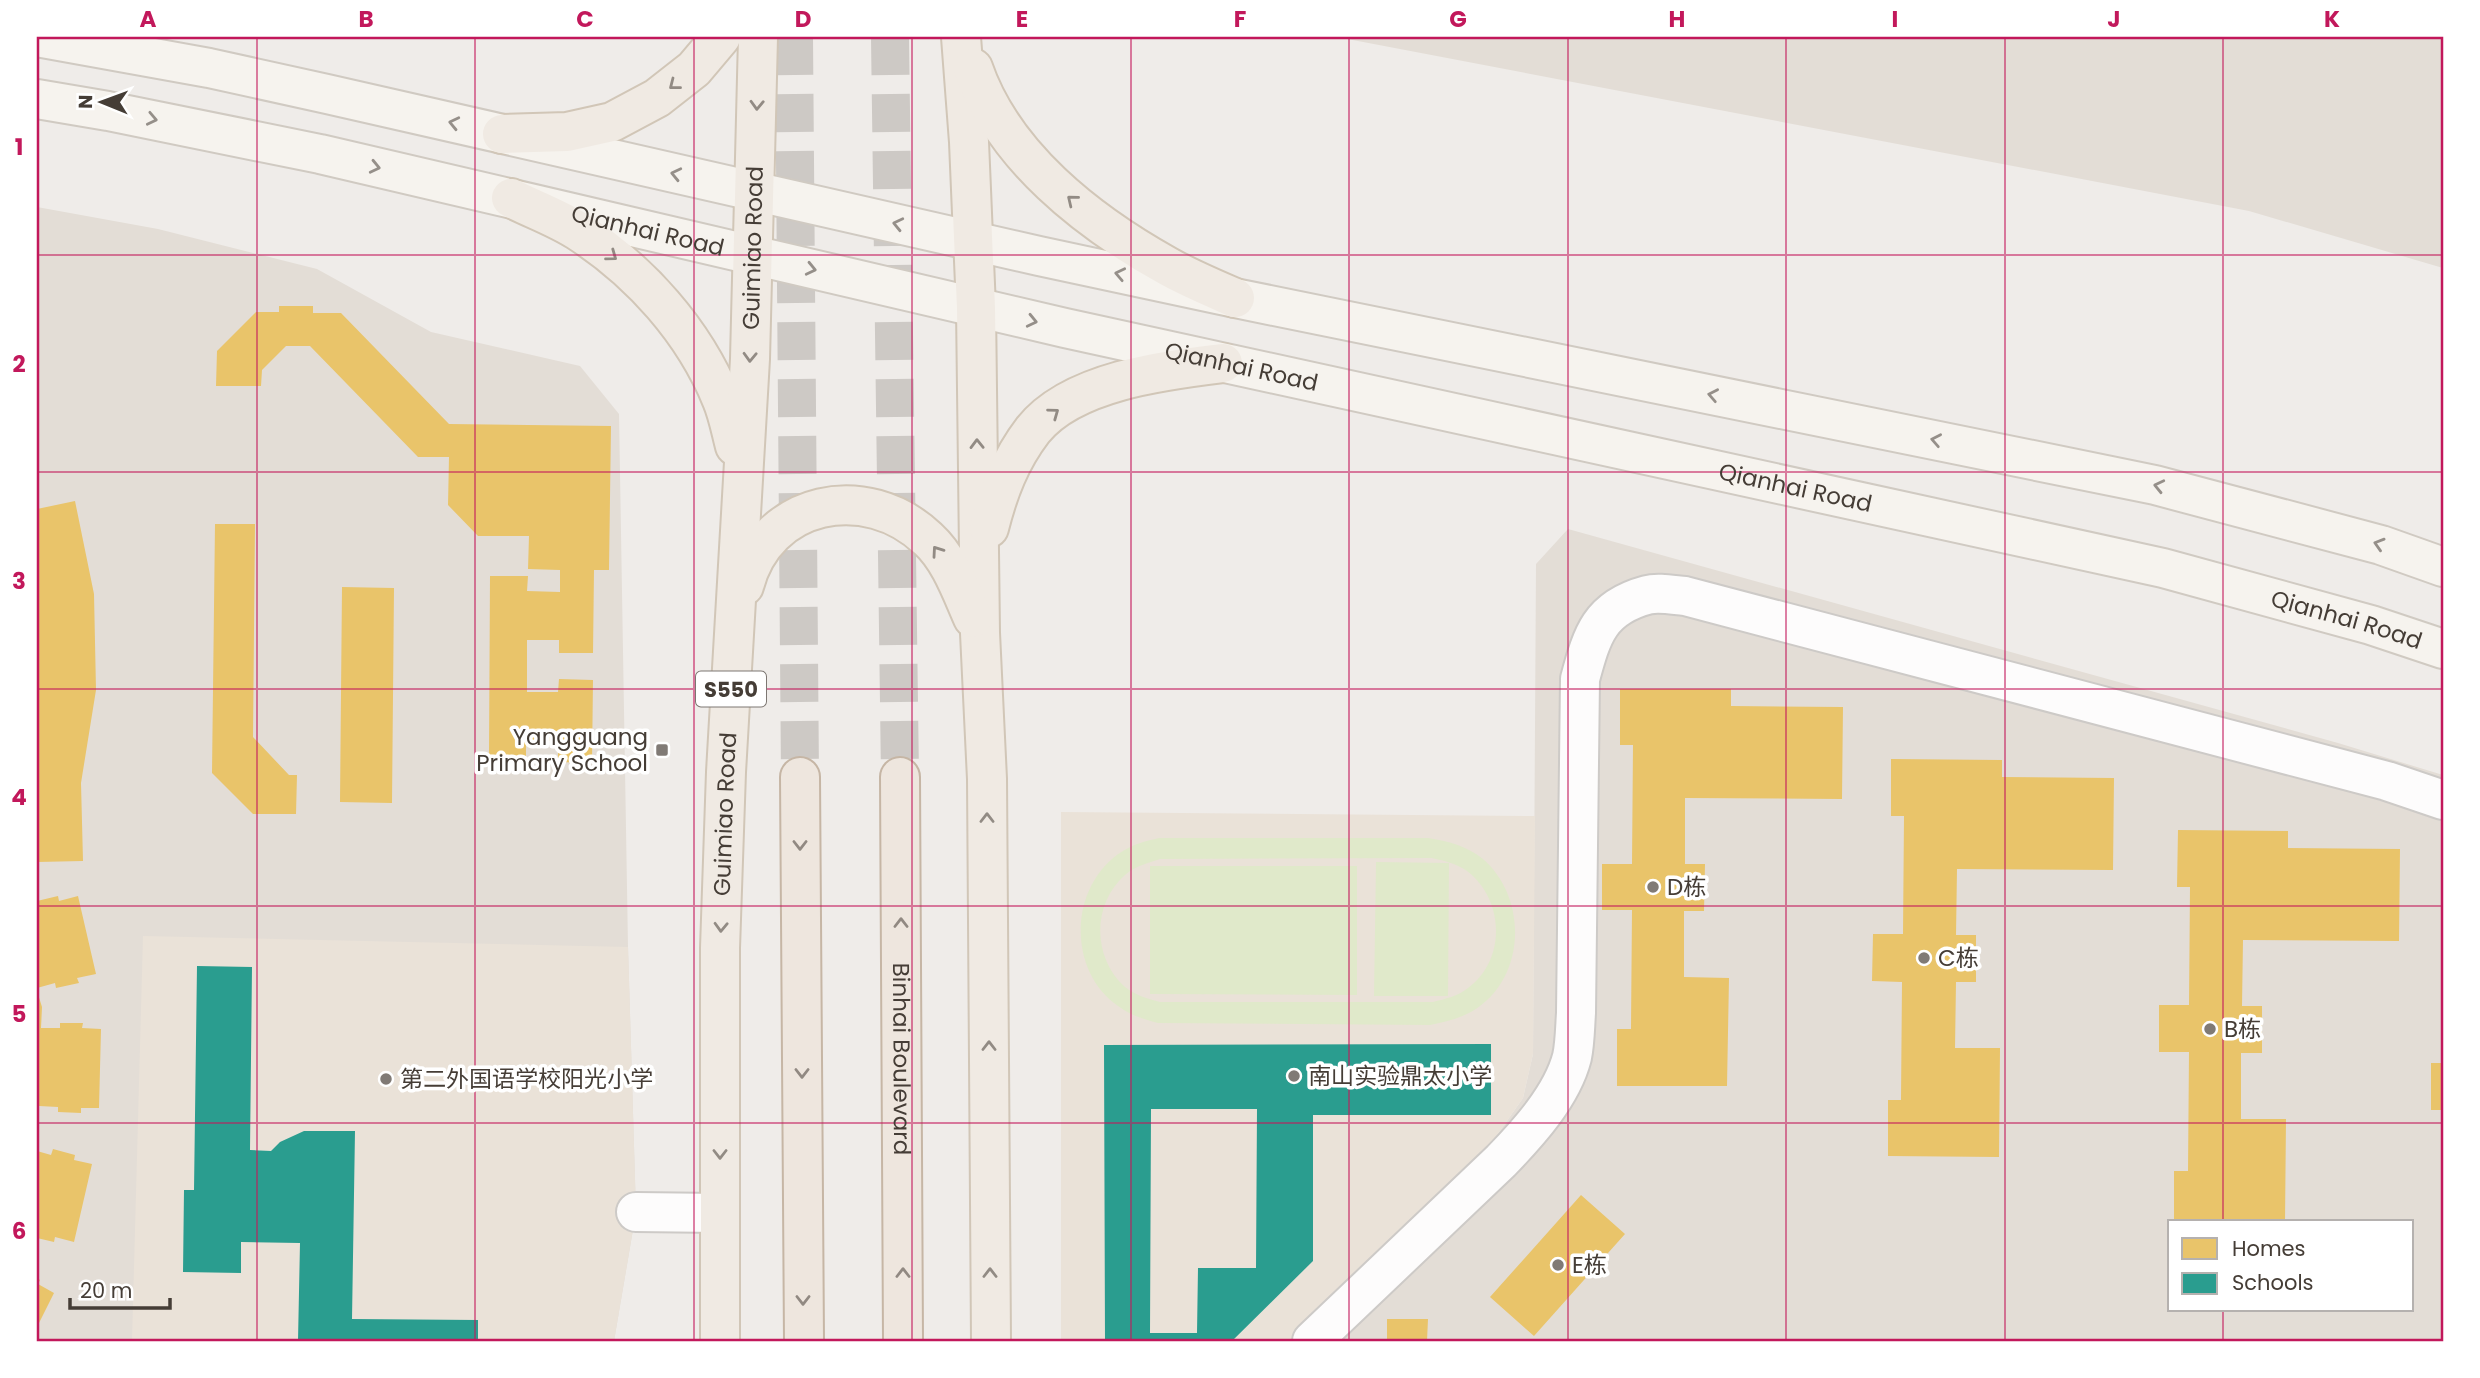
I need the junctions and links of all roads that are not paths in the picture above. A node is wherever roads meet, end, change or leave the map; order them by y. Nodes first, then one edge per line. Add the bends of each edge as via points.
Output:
1 (37, 37) edge
2 (721, 37) edge
3 (758, 37) edge
4 (962, 37) edge
5 (37, 99) edge
6 (502, 134) junction
7 (754, 192) junction
8 (511, 198) junction
9 (973, 241) junction
10 (753, 255) junction
11 (1234, 298) junction
12 (976, 308) junction
13 (1223, 363) junction
14 (741, 508) junction
15 (2443, 567) edge
16 (979, 582) junction
17 (735, 620) junction
18 (980, 632) junction
19 (2443, 649) edge
20 (900, 776) tunnel mouth
21 (800, 777) tunnel mouth
22 (2443, 800) edge
23 (636, 1212) dead end
24 (720, 1213) junction
25 (720, 1341) edge
26 (804, 1341) edge
27 (903, 1341) edge
28 (990, 1341) edge
29 (1312, 1341) edge

6 -> 1 main road via 209,68
2 -> 6 main road via 694,69 657,98 612,122 567,132
3 -> 7 main road, Guimiao Road / S550
4 - 9 main road
11 -> 4 main road via 1167,266 1108,228 1041,173 995,115
5 -> 8 main road, Qianhai Road via 320,154
7 -> 6 main road
9 -> 7 main road
7 - 10 main road, Guimiao Road / S550
8 - 10 main road, Qianhai Road
8 -> 14 main road via 577,230 628,268 667,309 699,353 723,401 735,446
11 -> 9 main road
9 - 12 main road
10 -> 12 main road, Qianhai Road
10 -> 14 main road, Guimiao Road / S550
15 -> 11 main road via 2381,545 2155,485
12 -> 13 main road, Qianhai Road
16 -> 12 main road
16 -> 13 main road via 999,492 1013,459 1035,428 1075,399 1101,387 1178,368
13 - 19 main road, Qianhai Road via 2163,568
14 - 17 main road, Guimiao Road / S550
16 - 18 main road
18 -> 17 main road via 954,574 930,540 901,517 847,504 791,519 769,538 747,571
17 -> 24 main road, Guimiao Road / S550 via 720,948
28 -> 18 main road via 987,779
27 -> 20 highway, Binhai Boulevard
21 -> 26 highway
22 - 29 street via 2387,781 1685,596 1648,594 1609,612 1591,639 1580,679 1572,1058 1531,1130
23 - 24 street
24 - 25 main road, Guimiao Road / S550

